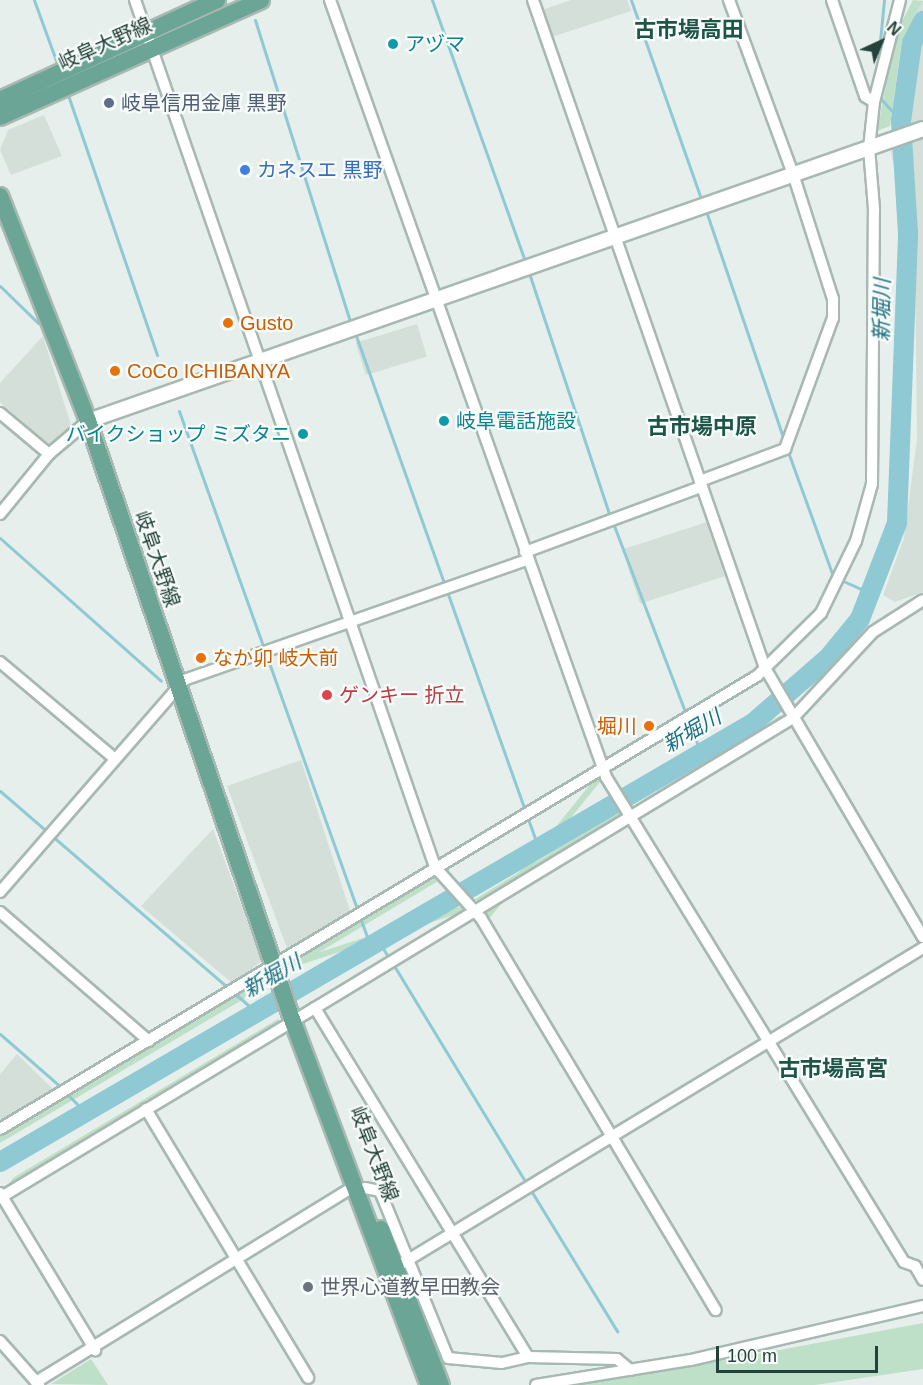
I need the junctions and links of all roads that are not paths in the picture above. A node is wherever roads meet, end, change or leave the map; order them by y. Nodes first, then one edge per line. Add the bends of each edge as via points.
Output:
1 (135, 0) edge
2 (217, 0) edge
3 (261, 0) edge
4 (330, 0) edge
5 (533, 0) edge
6 (729, 0) edge
7 (832, 0) edge
8 (900, 0) edge
9 (148, 40) junction
10 (0, 100) edge
11 (874, 102) junction
12 (0, 117) edge
13 (923, 129) edge
14 (871, 147) junction
15 (793, 174) junction
16 (0, 196) edge
17 (613, 237) junction
18 (434, 298) junction
19 (263, 360) junction
20 (0, 413) edge
21 (88, 421) junction
22 (49, 454) junction
23 (700, 484) junction
24 (0, 514) edge
25 (526, 556) junction
26 (923, 600) edge
27 (350, 623) junction
28 (0, 662) edge
29 (766, 671) junction
30 (178, 684) junction
31 (791, 716) junction
32 (113, 757) junction
33 (604, 774) junction
34 (630, 812) junction
35 (439, 871) junction
36 (0, 892) edge
37 (471, 906) junction
38 (0, 912) edge
39 (923, 937) edge
40 (923, 948) edge
41 (278, 963) junction
42 (303, 1016) junction
43 (769, 1039) junction
44 (149, 1041) junction
45 (146, 1109) junction
46 (0, 1129) edge
47 (609, 1136) junction
48 (360, 1187) junction
49 (1, 1196) edge
50 (451, 1233) junction
51 (237, 1260) junction
52 (919, 1264) edge
53 (396, 1267) junction
54 (923, 1280) edge
55 (923, 1306) edge
56 (716, 1310) dead end
57 (0, 1341) edge
58 (95, 1350) junction
59 (528, 1357) junction
60 (630, 1370) junction
61 (308, 1378) dead end
62 (33, 1382) edge
63 (429, 1385) edge
64 (441, 1385) edge
65 (536, 1385) edge

1 - 9 street
2 - 9 main road, 岐阜大野線
3 - 9 main road, 岐阜大野線
4 - 18 street
5 - 17 street
6 - 15 street
7 - 11 street via 865,96
8 - 11 street
9 - 10 main road, 岐阜大野線
9 - 12 main road, 岐阜大野線
9 - 19 street
11 - 14 street
13 - 14 street
14 - 15 street
14 - 29 street via 872,484 856,541 821,613
15 - 17 street
15 - 23 street via 833,299 833,318 785,449
16 - 21 main road, 岐阜大野線
17 - 18 street
17 - 23 street
18 - 19 street
18 - 25 street
19 - 21 street
19 - 27 street
20 - 22 street
21 - 22 street
21 - 30 main road, 岐阜大野線
22 - 24 street
23 - 25 street
23 - 29 street
25 - 27 street
25 - 33 street
26 - 31 street via 873,632
27 - 30 street
27 - 35 street
28 - 32 street
29 - 31 street
29 - 33 street
30 - 32 street
30 - 41 main road, 岐阜大野線
31 - 34 street
31 - 39 street
32 - 36 street
33 - 34 street
33 - 35 street
34 - 37 street
34 - 43 street
35 - 37 street
35 - 41 street
37 - 42 street via 393,963
37 - 47 street
38 - 44 street
40 - 43 street
41 - 42 main road, 岐阜大野線
41 - 44 street
42 - 45 street
42 - 48 main road, 岐阜大野線
42 - 50 street
43 - 47 street
43 - 52 street via 904,1262
44 - 46 street
45 - 49 street
45 - 51 street
47 - 50 street
47 - 56 street
48 - 51 street
48 - 53 main road, 岐阜大野線
48 - 53 street via 380,1191
49 - 58 street
50 - 53 street
50 - 59 street
51 - 58 street
51 - 61 street
52 - 54 street
53 - 59 street via 448,1358 502,1363
53 - 63 main road, 岐阜大野線
53 - 64 main road, 岐阜大野線
55 - 60 street via 745,1349
57 - 62 street
58 - 62 street
59 - 60 street via 617,1359
60 - 65 street

